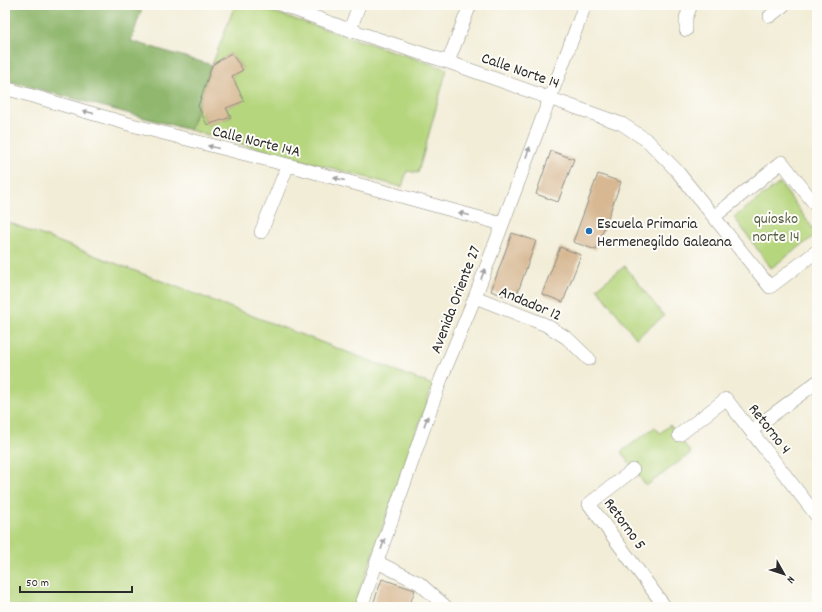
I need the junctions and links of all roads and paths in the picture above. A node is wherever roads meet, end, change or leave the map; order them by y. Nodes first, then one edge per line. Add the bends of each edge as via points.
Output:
1 (282, 5) edge
2 (359, 5) edge
3 (470, 5) edge
4 (585, 5) edge
5 (691, 5) edge
6 (784, 5) edge
7 (770, 16) dead end
8 (350, 30) junction
9 (686, 30) dead end
10 (448, 62) junction
11 (5, 88) edge
12 (549, 97) junction
13 (288, 165) junction
14 (817, 207) edge
15 (715, 216) junction
16 (502, 224) junction
17 (261, 232) dead end
18 (817, 251) edge
19 (474, 297) junction
20 (589, 359) dead end
21 (817, 382) edge
22 (752, 430) junction
23 (679, 435) dead end
24 (632, 470) dead end
25 (817, 516) edge
26 (377, 562) junction
27 (361, 607) edge
28 (446, 607) edge
29 (665, 607) edge

1 - 8 street, Calle Norte 14
2 - 8 street
3 - 10 street
4 - 12 street, Avenida Oriente 27
5 - 9 street via 686,18
6 - 7 street
8 - 10 street, Calle Norte 14
10 - 12 street, Calle Norte 14
13 -> 11 street, Calle Norte 14A via 139,127
12 - 15 street, Calle Norte 14 via 622,124 648,141
16 -> 12 street, Avenida Oriente 27
16 -> 13 street, Calle Norte 14A
13 - 17 street
14 - 15 street via 782,162
15 - 18 street, Calle Norte 14 via 770,287
19 -> 16 street, Avenida Oriente 27
19 - 20 street, Andador 12 via 546,325 567,338
26 -> 19 street, Avenida Oriente 27 via 441,379
21 - 22 street
22 - 23 street, Retorno 4 via 726,399
22 - 25 street, Retorno 4
24 - 29 street, Retorno 5 via 589,504
26 - 27 street, Avenida Oriente 27
26 - 28 street via 419,583

